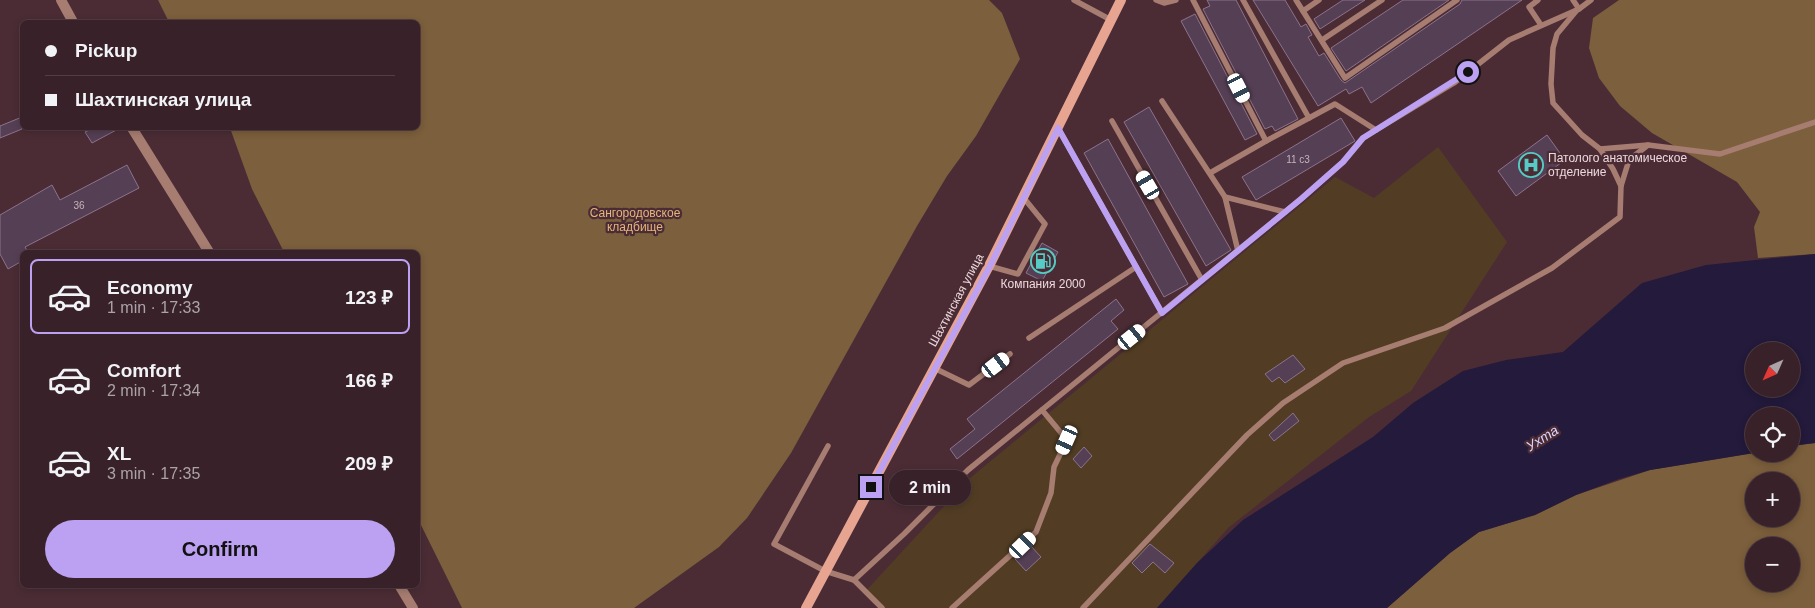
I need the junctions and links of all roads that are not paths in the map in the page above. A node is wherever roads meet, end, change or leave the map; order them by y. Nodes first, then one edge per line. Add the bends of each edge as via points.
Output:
1 (60, 0) edge
2 (1074, 0) edge
3 (1121, 0) edge
4 (1156, 0) edge
5 (1176, 0) edge
6 (1194, 0) edge
7 (1243, 0) edge
8 (1296, 0) edge
9 (1319, 0) edge
10 (1382, 0) edge
11 (1456, 0) edge
12 (1538, 0) edge
13 (1573, 0) edge
14 (1591, 0) edge
15 (1579, 8) junction
16 (1303, 11) junction
17 (72, 20) edge
18 (1111, 20) junction
19 (1541, 26) junction
20 (1322, 40) junction
21 (1162, 101) dead end
22 (1309, 118) junction
23 (1112, 121) dead end
24 (1815, 122) edge
25 (1058, 128) junction
26 (133, 130) edge
27 (1376, 130) junction
28 (1266, 141) junction
29 (1648, 145) junction
30 (1600, 149) junction
31 (1210, 173) junction
32 (1621, 186) junction
33 (1023, 197) junction
34 (1226, 197) junction
35 (1285, 212) junction
36 (208, 250) edge
37 (1238, 251) junction
38 (990, 266) junction
39 (1136, 267) junction
40 (1202, 280) junction
41 (1162, 313) junction
42 (1029, 338) dead end
43 (1010, 354) dead end
44 (934, 368) junction
45 (1042, 410) junction
46 (828, 446) dead end
47 (825, 571) junction
48 (854, 580) junction
49 (401, 588) edge
50 (413, 608) edge
51 (806, 608) edge
52 (882, 608) edge
53 (952, 608) edge
54 (1084, 608) edge

1 - 17 street
2 - 18 lane
3 - 18 street, Шахтинская улица
4 - 5 lane via 1164,3
6 - 28 lane
7 - 22 lane
8 - 16 lane
9 - 16 lane
10 - 20 lane
11 - 20 lane via 1345,78
12 - 19 lane via 1529,7
13 - 15 lane
14 - 15 lane
15 - 19 lane
15 - 30 lane via 1557,34 1553,48 1553,102 1582,135
16 - 20 lane
18 - 25 street, Шахтинская улица
19 - 27 lane via 1509,40 1454,83
21 - 31 lane
22 - 27 lane via 1335,104
22 - 28 lane
23 - 40 lane
24 - 29 lane via 1720,154
25 - 33 street, Шахтинская улица
25 - 39 lane
26 - 36 street
27 - 35 lane via 1363,138 1343,162
28 - 31 lane
29 - 30 lane
29 - 32 lane via 1629,160
30 - 32 lane
31 - 34 lane
32 - 54 lane via 1620,217 1552,268 1446,328 1343,362 1283,403 1247,435
33 - 38 street, Шахтинская улица
33 - 38 lane via 1045,224 1018,274
34 - 35 lane
34 - 37 lane
35 - 37 lane
37 - 40 lane
38 - 44 street, Шахтинская улица
39 - 41 lane
39 - 42 lane
40 - 41 lane
41 - 45 lane
43 - 44 lane via 969,386
44 - 47 street, Шахтинская улица
45 - 48 lane via 968,470
45 - 53 lane via 1067,440 1054,467 1051,493 1036,532
46 - 47 lane via 774,544
47 - 48 lane
47 - 51 street, Шахтинская улица
48 - 52 lane
49 - 50 street

